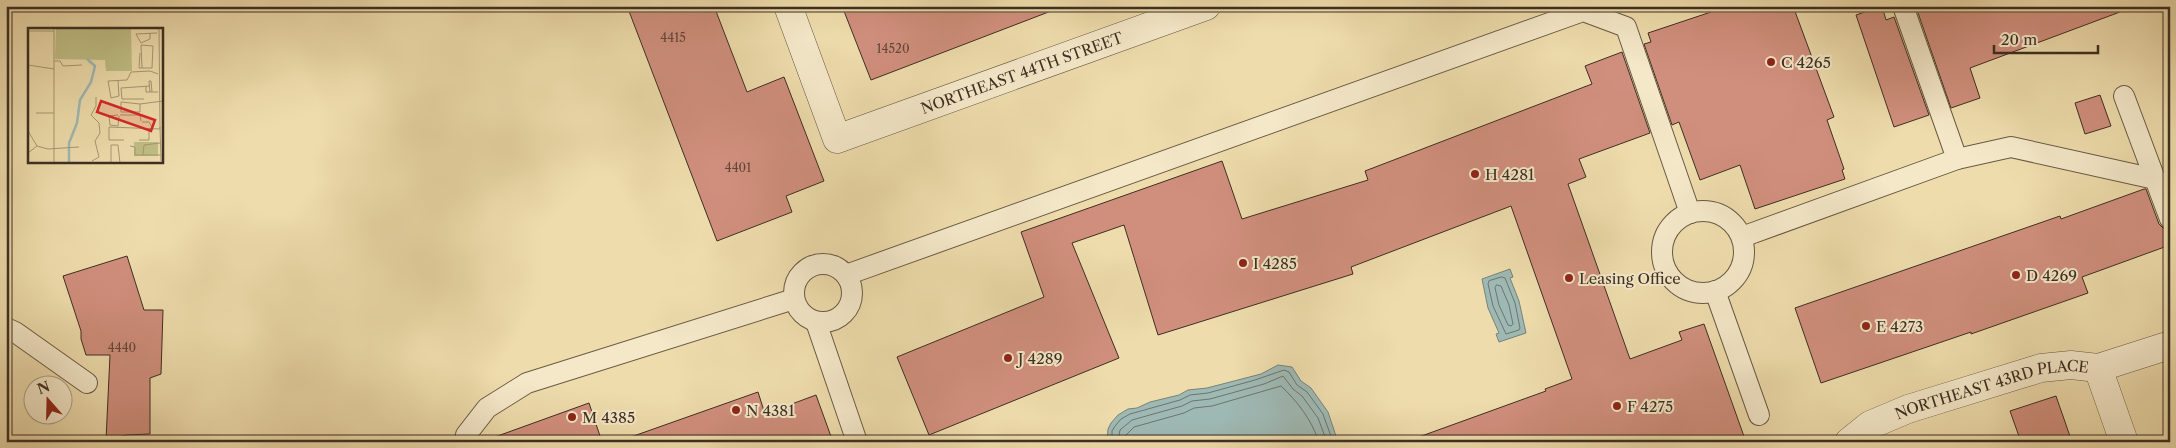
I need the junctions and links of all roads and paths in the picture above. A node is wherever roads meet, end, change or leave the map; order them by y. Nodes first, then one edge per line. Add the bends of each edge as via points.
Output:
1 (788, 6) edge
2 (1206, 6) edge
3 (1903, 6) edge
4 (2124, 96) dead end
5 (1957, 159) junction
6 (2155, 179) junction
7 (1690, 213) junction
8 (2170, 220) edge
9 (1742, 237) junction
10 (846, 275) junction
11 (1715, 291) junction
12 (794, 299) junction
13 (816, 322) junction
14 (6, 328) edge
15 (2170, 345) edge
16 (2098, 368) junction
17 (87, 383) dead end
18 (1759, 415) dead end
19 (465, 442) edge
20 (858, 442) edge
21 (1849, 442) edge
22 (2124, 442) edge

1 - 2 street, NORTHEAST 44TH STREET via 837,139
3 - 5 lane
4 - 6 lane
5 - 6 lane via 2011,147
5 - 9 lane
6 - 8 lane
7 - 9 lane via 1709,210 1722,214 1734,222
7 - 10 lane via 1626,28 1583,11
7 - 11 lane via 1671,225 1664,237 1663,263 1679,285 1691,291
9 - 11 lane via 1744,261 1739,274 1730,284
10 - 12 lane via 833,265 813,266 797,279
10 - 13 lane via 853,296 846,313 830,322
11 - 18 lane
12 - 13 lane via 804,316
12 - 19 lane via 526,383 487,408 466,435
13 - 20 lane
14 - 17 lane
15 - 16 street, NORTHEAST 43RD PLACE
16 - 21 street, NORTHEAST 43RD PLACE via 2071,365 2041,368 1908,410 1870,425
16 - 22 street

